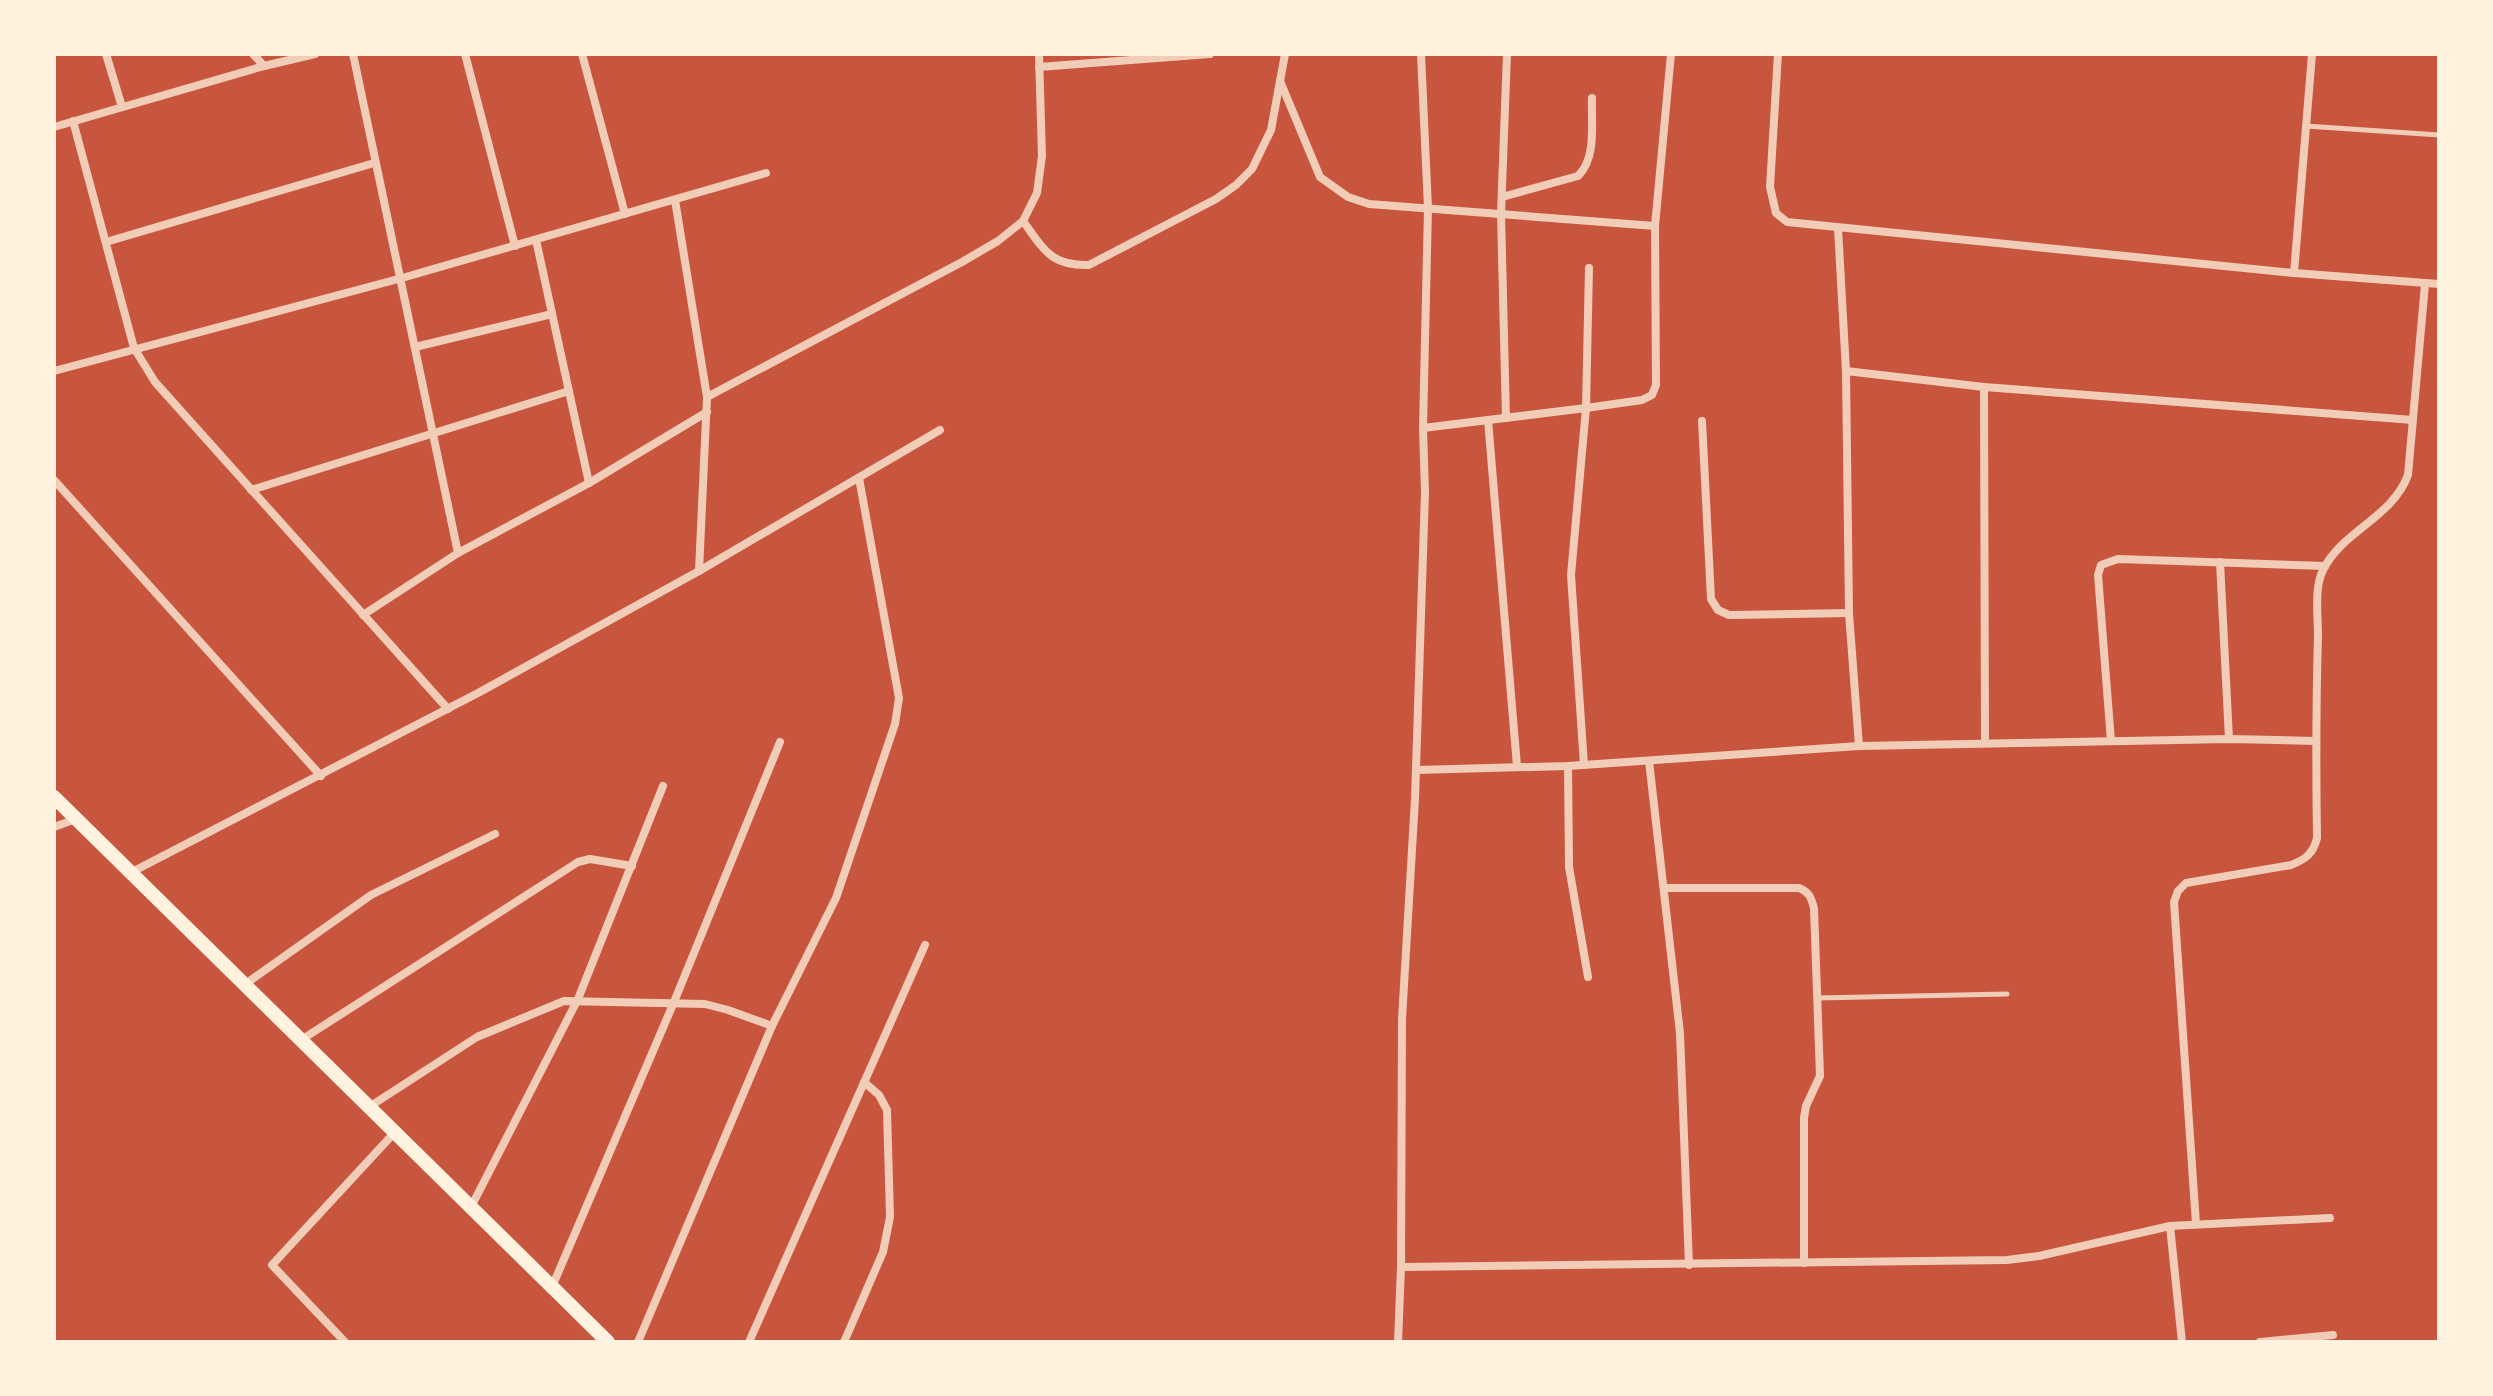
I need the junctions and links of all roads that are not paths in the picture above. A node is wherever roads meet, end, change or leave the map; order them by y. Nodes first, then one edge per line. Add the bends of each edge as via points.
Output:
1 (106, 54) edge
2 (253, 54) edge
3 (315, 54) edge
4 (353, 54) edge
5 (465, 54) edge
6 (582, 54) edge
7 (1039, 54) edge
8 (1210, 54) edge
9 (1285, 54) edge
10 (1421, 54) edge
11 (1507, 54) edge
12 (1671, 54) edge
13 (1778, 54) edge
14 (2312, 54) edge
15 (264, 66) junction
16 (1039, 67) junction
17 (1280, 80) junction
18 (1592, 98) dead end
19 (122, 107) junction
20 (73, 121) junction
21 (2306, 126) junction
22 (54, 127) edge
23 (2439, 135) edge
24 (374, 163) junction
25 (766, 173) dead end
26 (1502, 197) junction
27 (675, 200) junction
28 (1428, 208) junction
29 (625, 214) junction
30 (1501, 214) junction
31 (1023, 221) junction
32 (1655, 226) junction
33 (1838, 228) junction
34 (536, 240) junction
35 (106, 242) junction
36 (515, 246) junction
37 (1589, 268) dead end
38 (2294, 273) junction
39 (402, 278) junction
40 (2425, 284) junction
41 (2439, 284) edge
42 (552, 314) junction
43 (415, 347) junction
44 (134, 348) junction
45 (54, 371) edge
46 (1846, 371) junction
47 (1984, 387) junction
48 (569, 391) junction
49 (707, 397) junction
50 (1586, 408) junction
51 (707, 412) junction
52 (1506, 418) junction
53 (1488, 420) junction
54 (2413, 420) junction
55 (1702, 421) dead end
56 (1423, 428) junction
57 (940, 430) dead end
58 (431, 434) junction
59 (859, 478) junction
60 (54, 480) edge
61 (589, 483) junction
62 (251, 490) junction
63 (458, 553) junction
64 (2220, 562) junction
65 (2325, 566) junction
66 (699, 571) junction
67 (1849, 613) junction
68 (363, 615) junction
69 (448, 709) junction
70 (2229, 739) junction
71 (2111, 741) junction
72 (2315, 741) junction
73 (780, 742) dead end
74 (1985, 743) junction
75 (1859, 746) junction
76 (1649, 761) junction
77 (1584, 765) junction
78 (1517, 766) junction
79 (1568, 766) junction
80 (1416, 770) junction
81 (321, 776) junction
82 (663, 786) dead end
83 (54, 797) edge
84 (76, 819) junction
85 (54, 827) edge
86 (495, 834) dead end
87 (632, 866) junction
88 (129, 873) junction
89 (1664, 888) junction
90 (925, 945) dead end
91 (1588, 977) dead end
92 (244, 985) junction
93 (2007, 994) dead end
94 (1817, 998) junction
95 (578, 999) junction
96 (674, 1002) junction
97 (772, 1026) junction
98 (301, 1040) junction
99 (864, 1082) junction
100 (369, 1107) junction
101 (395, 1132) junction
102 (471, 1207) junction
103 (2330, 1218) dead end
104 (2196, 1224) junction
105 (2170, 1226) junction
106 (1804, 1263) junction
107 (1689, 1265) junction
108 (1401, 1267) junction
109 (552, 1287) junction
110 (2333, 1335) dead end
111 (345, 1342) edge
112 (608, 1342) edge
113 (638, 1342) edge
114 (749, 1342) edge
115 (844, 1342) edge
116 (1398, 1342) edge
117 (2182, 1342) edge
118 (2260, 1342) edge

1 - 19 street
2 - 15 street
3 - 15 street
4 - 24 street
5 - 36 street
6 - 29 street
7 - 16 street
8 - 16 street
9 - 17 street
10 - 28 street
11 - 26 street
12 - 32 street
13 - 33 street via 1770,187 1776,213 1787,222
14 - 21 street
15 - 19 street
16 - 31 street via 1042,156 1037,193
17 - 28 street via 1320,177 1357,201
17 - 31 street via 1264,149 1252,169 1216,199 1089,265 1066,265 1043,249
18 - 26 street via 1590,156 1584,171
19 - 20 street
20 - 22 street
20 - 35 street
21 - 23 lane
21 - 38 street
24 - 35 street
24 - 39 street
25 - 27 street
26 - 30 street
27 - 29 street
27 - 49 street
28 - 30 street
28 - 56 street
29 - 34 street
30 - 32 street
30 - 52 street
31 - 49 street via 962,262
32 - 50 street via 1656,385 1642,400
33 - 38 street
33 - 46 street
34 - 36 street
34 - 42 street
35 - 44 street
36 - 39 street
37 - 50 street
38 - 40 street
39 - 43 street
39 - 44 street
40 - 41 street
40 - 54 street
42 - 43 street
42 - 48 street
43 - 58 street
44 - 45 street
44 - 62 street via 155,382
46 - 47 street
46 - 67 street
47 - 54 street
47 - 74 street
48 - 58 street
48 - 61 street
49 - 51 street
50 - 52 street
50 - 77 street via 1571,575
51 - 61 street
51 - 66 street
52 - 53 street
53 - 56 street
53 - 78 street
54 - 65 street via 2403,489
55 - 67 street via 1711,599 1718,610 1729,615
56 - 80 street
57 - 59 street
58 - 62 street
58 - 63 street
59 - 66 street
59 - 97 street via 898,711 836,898
60 - 81 street
61 - 63 street
62 - 68 street
63 - 68 street
64 - 65 street
64 - 70 street
64 - 71 street via 2118,559 2101,565
65 - 72 street via 2319,580
66 - 69 street
67 - 75 street
68 - 69 street
69 - 81 street
70 - 71 street
70 - 72 street
71 - 74 street
72 - 104 street via 2314,850 2291,865 2186,883 2174,902
73 - 96 street
74 - 75 street
75 - 76 street
76 - 77 street
76 - 89 street
77 - 79 street
78 - 79 street
78 - 80 street
79 - 91 street via 1569,867
80 - 108 street via 1402,1019
81 - 88 street
82 - 87 street
83 - 84 main road
84 - 85 street
84 - 88 main road
86 - 92 street via 371,895
87 - 95 street
87 - 98 street via 578,862
88 - 92 main road
89 - 94 street via 1807,891 1814,908
89 - 107 street via 1680,1033
90 - 99 street
92 - 98 main road
93 - 94 lane
94 - 106 street via 1820,1076 1804,1118
95 - 96 street
95 - 100 street via 554,1003 477,1037
95 - 102 street
96 - 97 street via 717,1007
96 - 109 street
97 - 113 street
98 - 100 main road
99 - 114 street
99 - 115 street via 887,1110 890,1217 883,1252
100 - 101 main road
101 - 102 main road
101 - 111 street via 272,1265
102 - 109 main road
103 - 104 street
104 - 105 street
105 - 106 street via 2022,1260
105 - 117 street
106 - 107 street
107 - 108 street
108 - 116 street
109 - 112 main road
110 - 118 street

